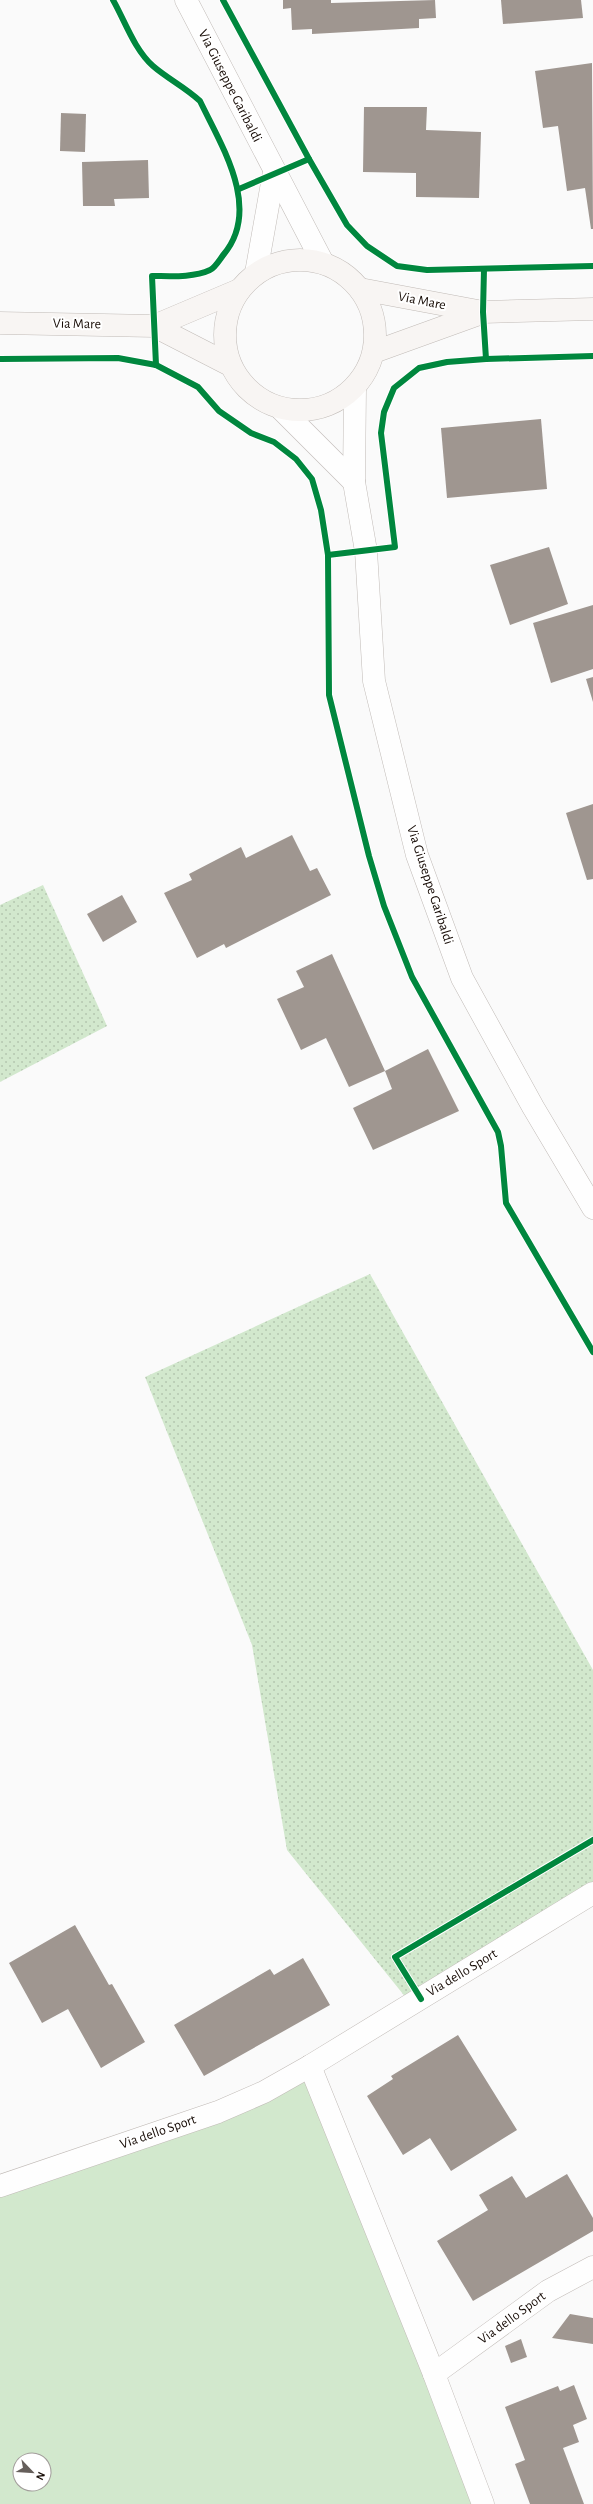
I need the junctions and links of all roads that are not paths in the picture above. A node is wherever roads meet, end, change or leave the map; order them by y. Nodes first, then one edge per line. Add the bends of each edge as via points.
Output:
1 (186, 0) edge
2 (274, 172) junction
3 (323, 263) junction
4 (256, 273) junction
5 (360, 289) junction
6 (239, 290) junction
7 (593, 309) edge
8 (483, 312) junction
9 (0, 322) edge
10 (154, 326) junction
11 (374, 352) junction
12 (230, 365) junction
13 (355, 388) junction
14 (281, 409) junction
15 (354, 482) junction
16 (593, 1208) edge
17 (593, 1893) edge
18 (310, 2066) junction
19 (0, 2186) edge
20 (593, 2267) edge
21 (434, 2374) junction
22 (483, 2504) edge

1 - 2 street, Via Giuseppe Garibaldi
2 - 3 street, Via Giuseppe Garibaldi
2 - 4 street
3 - 4 main road, Via Mare via 300,260 277,263
3 - 5 main road, Via Mare via 344,273
4 - 6 main road, Via Mare
5 - 8 main road, Via Mare
5 - 11 main road, Via Mare via 371,308 375,330
6 - 10 main road, Via Mare
6 - 12 main road, Via Mare via 227,314 224,340
7 - 8 main road, Via Mare
8 - 11 main road, Via Mare
9 - 10 main road, Via Mare
10 - 12 main road, Via Mare
11 - 13 main road, Via Mare via 367,371
12 - 14 main road, Via Mare via 242,385 259,400
13 - 14 main road, Via Mare via 339,400 320,408 300,411
13 - 15 street, Via Giuseppe Garibaldi
14 - 15 street
15 - 16 street, Via Giuseppe Garibaldi via 366,551 374,681 417,855 462,978 533,1107
17 - 18 street, Via dello Sport
18 - 19 street, Via dello Sport via 264,2092 218,2112
18 - 21 street
20 - 21 street, Via dello Sport via 548,2291
21 - 22 street

